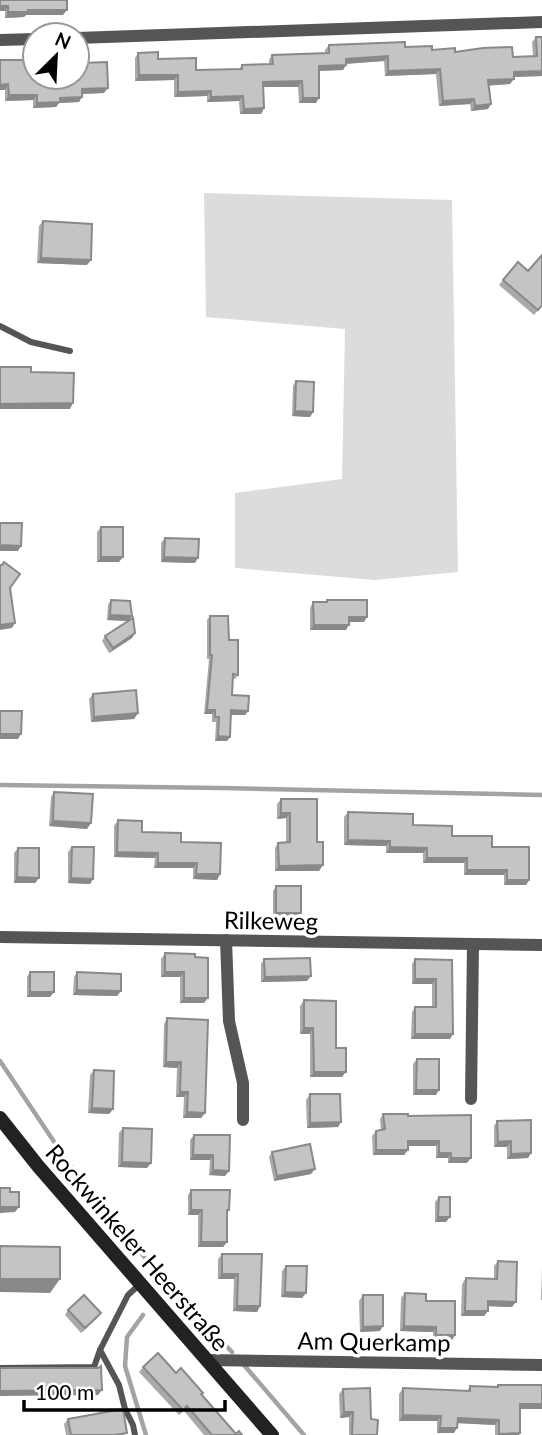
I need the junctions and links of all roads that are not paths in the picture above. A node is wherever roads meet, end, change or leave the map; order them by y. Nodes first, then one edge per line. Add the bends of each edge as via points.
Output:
1 (542, 22) edge
2 (91, 38) edge
3 (21, 39) edge
4 (0, 40) edge
5 (0, 326) edge
6 (70, 351) dead end
7 (0, 937) edge
8 (226, 940) junction
9 (473, 944) junction
10 (542, 945) edge
11 (471, 1098) dead end
12 (0, 1118) edge
13 (243, 1120) dead end
14 (140, 1284) junction
15 (100, 1350) junction
16 (206, 1360) junction
17 (542, 1365) edge
18 (0, 1368) edge
19 (135, 1435) edge
20 (272, 1435) edge

1 - 2 street
3 - 4 street
5 - 6 lane via 31,342
7 - 8 street, Rilkeweg
8 - 9 street, Rilkeweg
8 - 13 street via 229,1021 243,1083
9 - 10 street, Rilkeweg
9 - 11 street
12 - 14 main road, Rockwinkeler Heerstraße
14 - 15 lane via 128,1295
14 - 16 main road, Rockwinkeler Heerstraße
15 - 18 lane via 94,1367
15 - 19 lane via 119,1385
16 - 17 street, Am Querkamp
16 - 20 main road, Rockwinkeler Heerstraße

